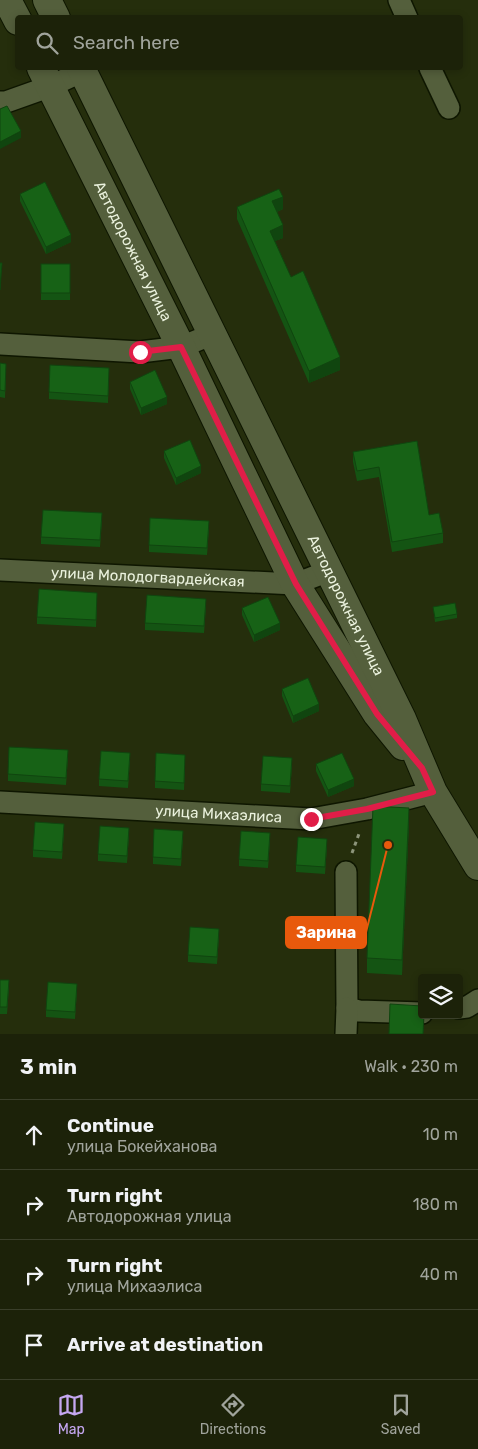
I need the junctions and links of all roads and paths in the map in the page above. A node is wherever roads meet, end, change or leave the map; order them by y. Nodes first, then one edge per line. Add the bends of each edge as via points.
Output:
1 (7, 0) edge
2 (46, 0) edge
3 (399, 0) edge
4 (15, 15) edge
5 (54, 15) edge
6 (406, 15) edge
7 (82, 70) edge
8 (431, 70) edge
9 (46, 77) edge
10 (0, 102) edge
11 (449, 108) dead end
12 (213, 334) junction
13 (0, 344) edge
14 (181, 347) junction
15 (0, 570) edge
16 (329, 571) junction
17 (296, 584) junction
18 (428, 780) junction
19 (0, 802) edge
20 (367, 809) junction
21 (478, 866) edge
22 (346, 872) joint
23 (478, 1000) edge
24 (347, 1008) junction
25 (463, 1008) edge
26 (418, 1013) edge
27 (346, 1034) edge

1 - 4 main road
2 - 5 main road
3 - 6 street
7 - 9 street
7 - 12 main road, Автодорожная улица
8 - 11 street
9 - 10 street via 6,102
9 - 14 main road, Автодорожная улица
12 - 14 street
12 - 16 main road, Автодорожная улица
13 - 14 street via 140,352
14 - 17 main road, Автодорожная улица
15 - 17 street, улица Молодогвардейская
16 - 17 street
16 - 18 main road, Автодорожная улица via 402,719
17 - 18 main road, Автодорожная улица via 377,714
18 - 20 street, улица Михаэлиса
18 - 21 main road, Автодорожная улица
19 - 20 street, улица Михаэлиса via 311,819
20 - 22 path
22 - 24 street
23 - 25 street
24 - 26 street
24 - 27 street

